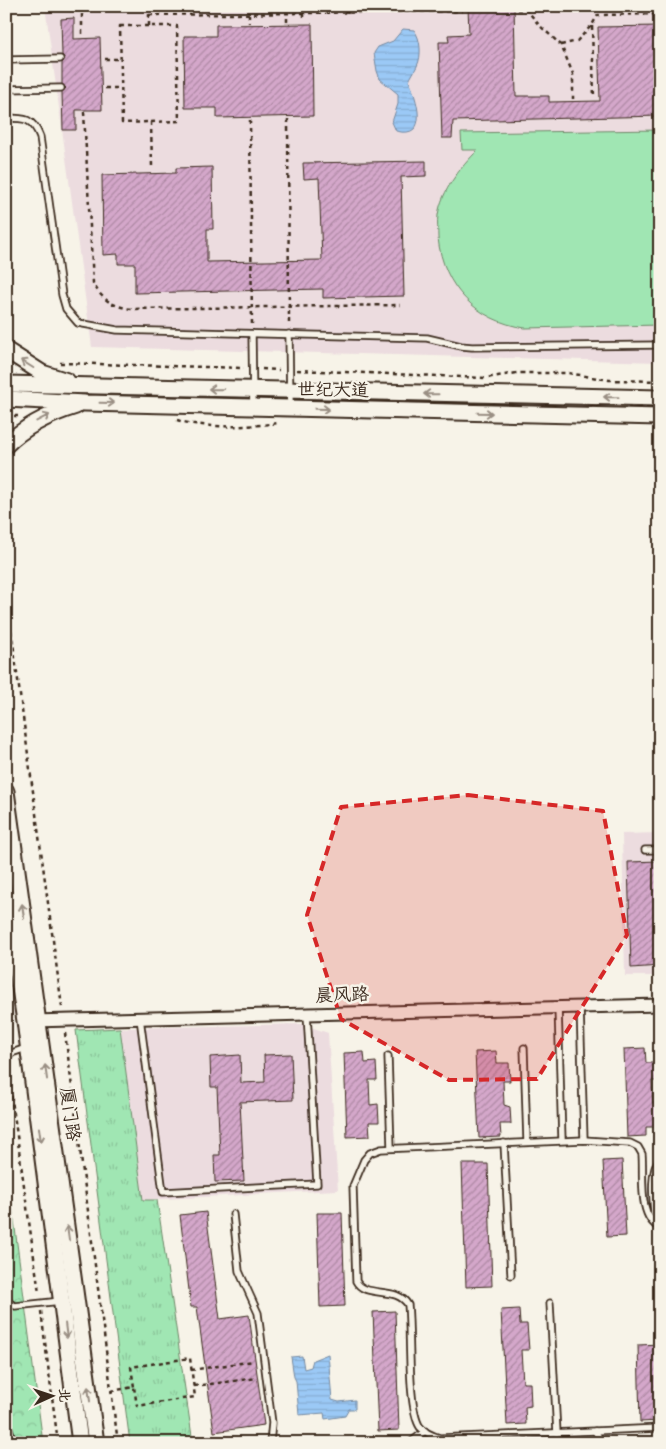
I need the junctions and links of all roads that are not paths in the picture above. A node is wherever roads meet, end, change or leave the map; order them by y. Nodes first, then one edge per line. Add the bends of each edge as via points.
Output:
1 (60, 59) dead end
2 (6, 60) edge
3 (61, 88) dead end
4 (6, 89) edge
5 (6, 118) edge
6 (252, 334) junction
7 (289, 334) junction
8 (660, 345) edge
9 (6, 350) edge
10 (6, 384) edge
11 (83, 386) junction
12 (253, 390) junction
13 (290, 391) junction
14 (660, 398) edge
15 (6, 399) edge
16 (85, 403) junction
17 (253, 407) junction
18 (290, 408) junction
19 (660, 417) edge
20 (6, 445) edge
21 (6, 791) edge
22 (645, 850) dead end
23 (660, 850) edge
24 (6, 897) edge
25 (660, 1005) edge
26 (558, 1007) junction
27 (580, 1007) junction
28 (307, 1014) junction
29 (140, 1018) junction
30 (32, 1021) junction
31 (28, 1047) junction
32 (524, 1048) dead end
33 (6, 1055) edge
34 (388, 1056) dead end
35 (562, 1140) junction
36 (584, 1140) junction
37 (527, 1142) junction
38 (504, 1143) junction
39 (391, 1148) junction
40 (660, 1158) edge
41 (233, 1214) dead end
42 (657, 1227) edge
43 (511, 1275) dead end
44 (6, 1298) edge
45 (63, 1301) junction
46 (550, 1302) dead end
47 (6, 1424) edge
48 (660, 1428) edge
49 (425, 1431) junction
50 (595, 1431) junction
51 (557, 1433) junction
52 (489, 1436) junction
53 (12, 1443) edge
54 (80, 1443) edge
55 (96, 1443) edge
56 (270, 1443) edge
57 (410, 1443) edge
58 (490, 1443) edge
59 (602, 1443) edge

1 - 2 lane
3 - 4 lane
5 - 6 lane via 29,120 36,126 40,137 62,295 66,309 78,323 117,330
6 - 7 lane
6 - 12 lane
7 - 8 lane via 427,338 472,347
7 - 13 lane
11 -> 9 street via 42,373
10 - 11 street, 世纪大道
12 -> 11 street, 世纪大道
12 - 13 street, 世纪大道
12 - 17 lane
14 -> 13 street, 世纪大道
13 - 18 lane
15 - 16 street, 世纪大道
16 -> 17 street, 世纪大道
20 -> 16 street via 54,412
17 - 18 street, 世纪大道
18 -> 19 street, 世纪大道
30 -> 21 street, 厦门路
22 - 23 lane
24 - 30 street, 厦门路
25 - 27 street, 晨风路
26 - 27 street, 晨风路
26 - 28 street, 晨风路
26 - 35 lane
27 - 36 lane
28 - 29 street, 晨风路
28 - 29 lane via 317,1184 163,1192
29 - 30 street, 晨风路
30 - 31 street, 厦门路
55 -> 30 street, 厦门路
31 - 33 lane
31 -> 45 street, 厦门路
32 - 37 lane
34 - 39 lane
35 - 36 lane
35 - 37 lane
36 - 42 lane via 630,1143 638,1147 644,1166 644,1206
37 - 38 lane
38 - 39 lane
38 - 43 lane
39 - 49 lane via 370,1153 353,1186 356,1281 364,1290 394,1294 405,1299 408,1305 413,1410
40 - 42 lane via 653,1173
41 - 56 lane via 239,1271 258,1313 272,1423
44 - 45 lane via 15,1306
45 -> 54 street, 厦门路
46 - 51 lane
47 - 53 street
48 - 50 lane
49 - 52 lane via 440,1438
49 - 57 lane
50 - 51 lane
50 - 59 lane
51 - 52 lane
52 - 58 lane

